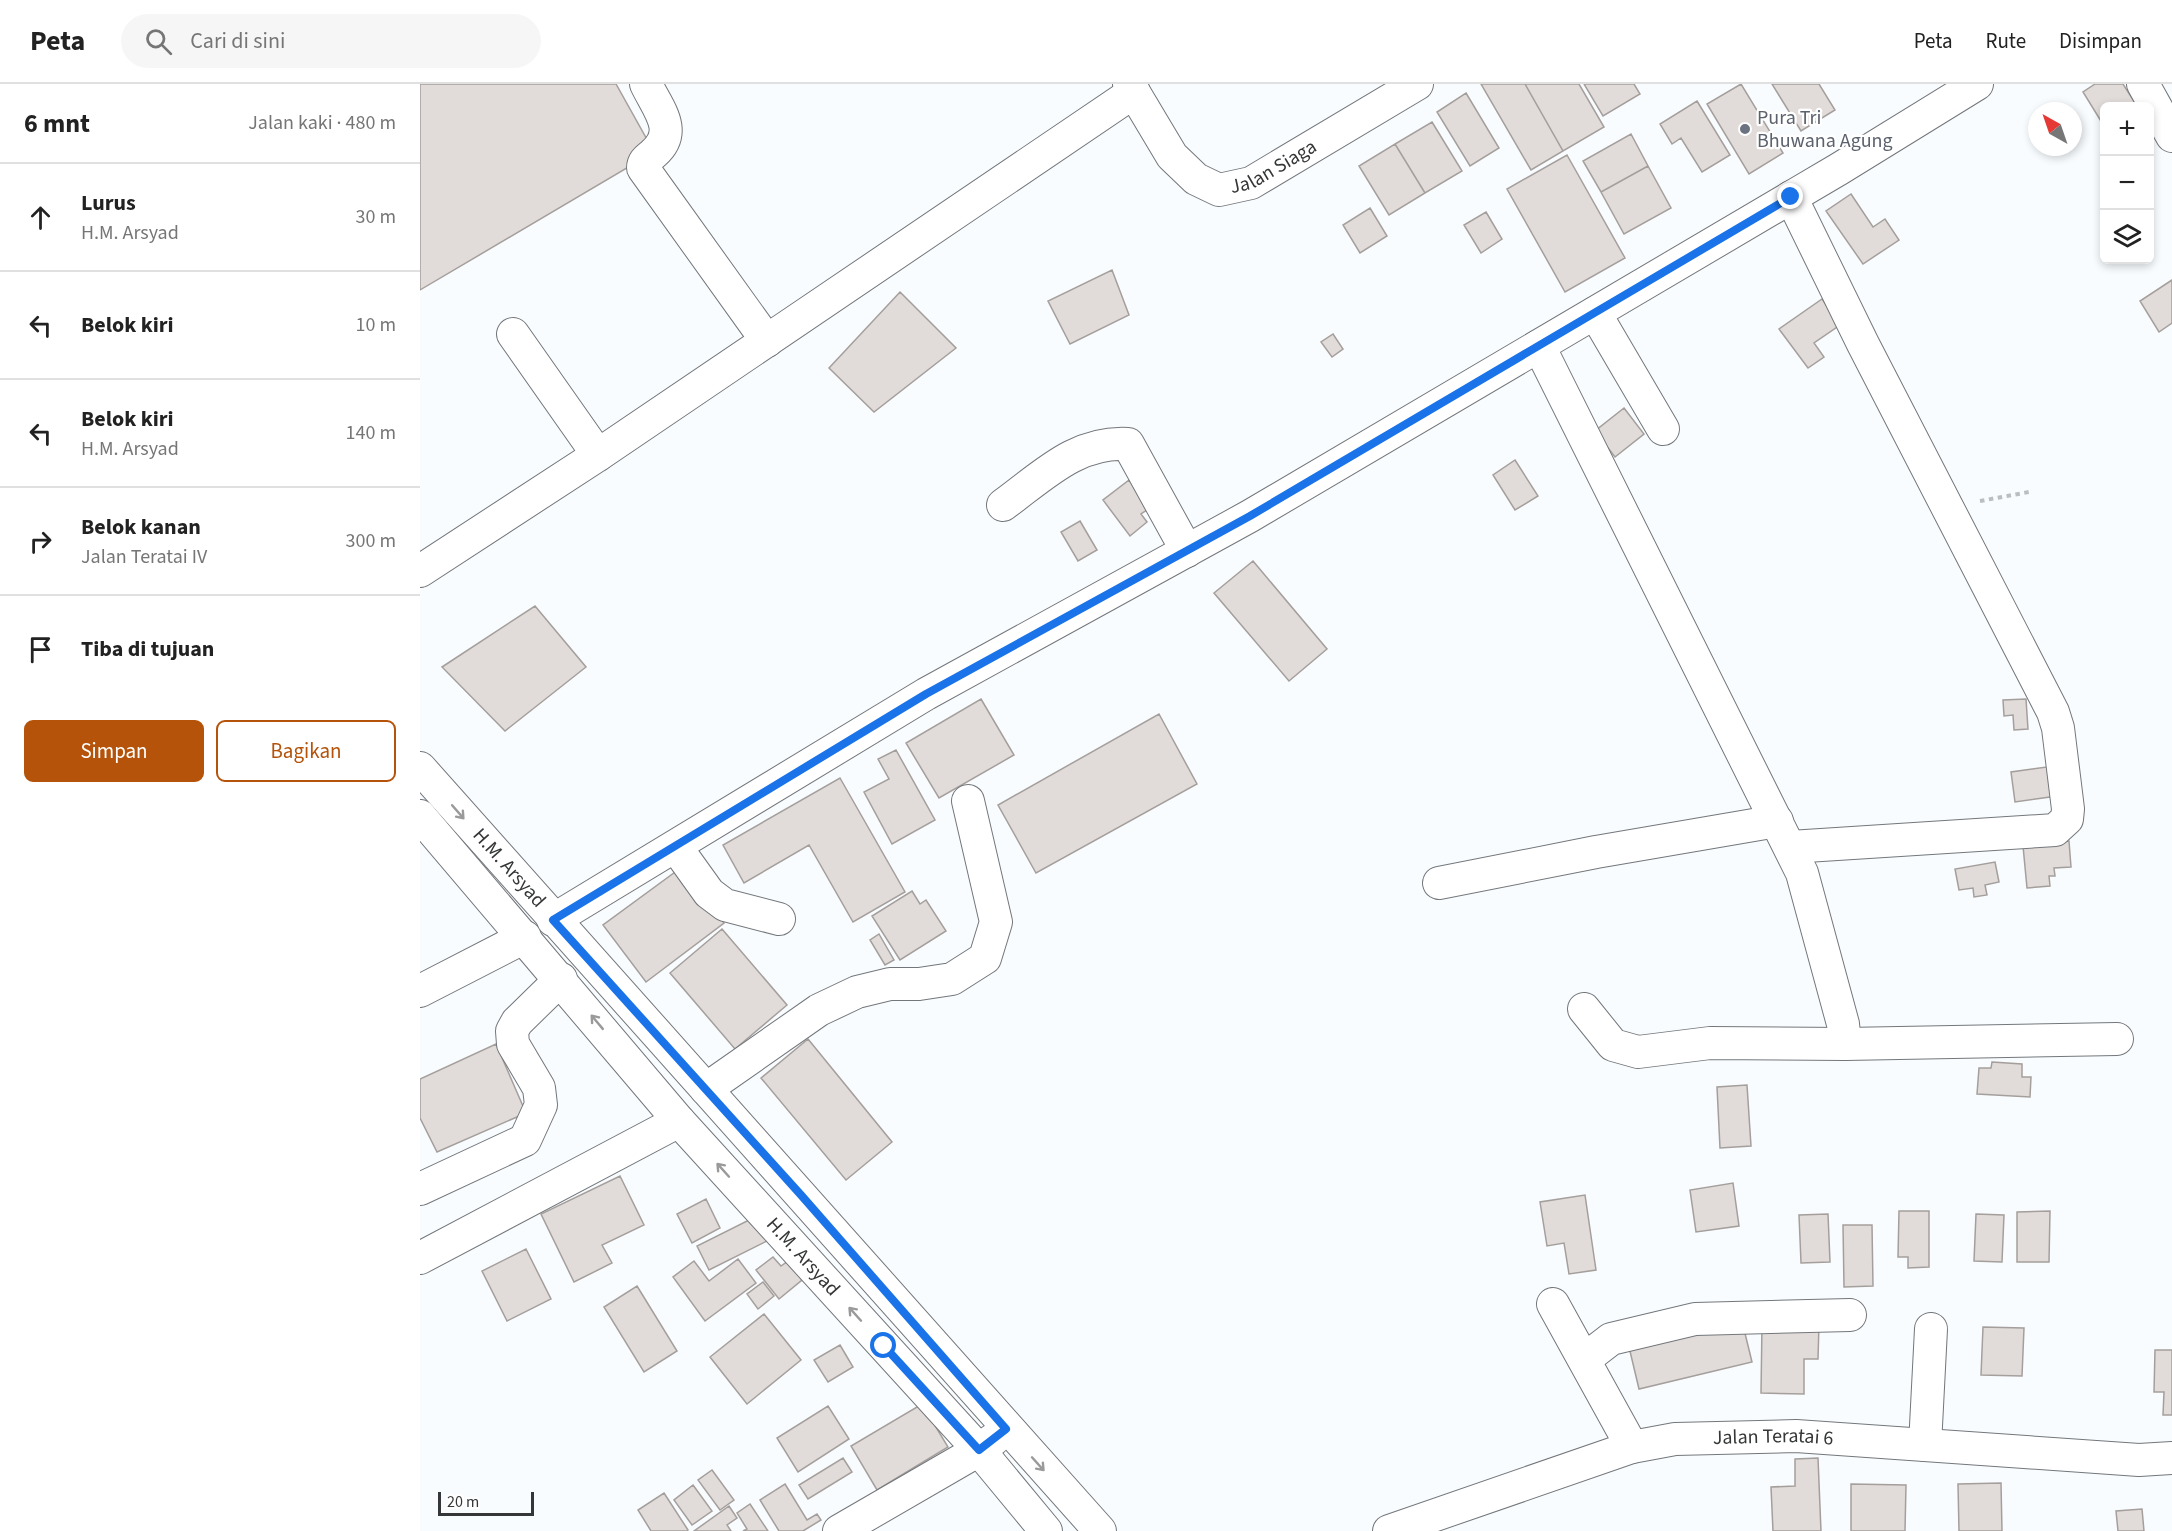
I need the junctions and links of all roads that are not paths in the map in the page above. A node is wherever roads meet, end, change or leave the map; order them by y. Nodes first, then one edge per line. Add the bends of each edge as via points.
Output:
1 (646, 84) edge
2 (1417, 84) edge
3 (1977, 84) edge
4 (2143, 84) edge
5 (1131, 88) edge
6 (1368, 96) edge
7 (2172, 136) edge
8 (1791, 197) junction
9 (1595, 313) junction
10 (513, 334) dead end
11 (767, 341) junction
12 (1539, 346) junction
13 (1663, 429) dead end
14 (598, 455) junction
15 (1003, 505) dead end
16 (1186, 551) junction
17 (420, 571) edge
18 (420, 768) edge
19 (968, 801) dead end
20 (420, 816) edge
21 (1784, 834) junction
22 (676, 847) junction
23 (1439, 883) dead end
24 (779, 919) dead end
25 (553, 920) junction
26 (525, 937) junction
27 (561, 980) junction
28 (420, 992) edge
29 (1584, 1009) dead end
30 (2117, 1040) dead end
31 (1845, 1044) junction
32 (706, 1089) junction
33 (679, 1121) junction
34 (420, 1189) edge
35 (420, 1258) edge
36 (1553, 1304) dead end
37 (1850, 1315) dead end
38 (1931, 1329) dead end
39 (1585, 1359) junction
40 (1006, 1429) junction
41 (1925, 1445) junction
42 (1632, 1447) junction
43 (979, 1450) junction
44 (2172, 1458) edge
45 (838, 1531) edge
46 (1046, 1531) edge
47 (1100, 1531) edge
48 (1389, 1531) edge

1 - 11 street via 665,124 667,138 643,168
2 - 6 street, Jalan Siaga
3 - 8 street
4 - 7 street
5 - 6 street, Jalan Siaga via 1172,156 1196,179 1219,190 1251,183
5 - 11 street
8 - 9 street
8 - 21 street via 2053,712 2067,819 2055,830
9 - 12 street
9 - 13 street
10 - 14 street
11 - 14 street
12 - 16 street
12 - 21 street
14 - 17 street
15 - 16 street via 1073,454 1107,443 1128,444
16 - 22 street via 926,694
18 -> 25 street, H.M. Arsyad
19 - 32 street via 996,922 985,958 952,979 890,984 857,992 819,1010
20 - 26 street, H.M. Arsyad
21 - 23 street via 1596,852
21 - 31 street via 1805,884
22 - 24 street via 709,893 725,905
22 - 25 street
25 - 32 street, H.M. Arsyad
26 - 27 street, H.M. Arsyad
26 - 28 street
33 -> 27 street, H.M. Arsyad
27 - 34 street via 512,1031 513,1044 539,1088 541,1105 525,1140
29 - 31 street via 1613,1045 1638,1052 1710,1044
30 - 31 street
32 - 40 street, H.M. Arsyad
33 - 35 street
43 -> 33 street, H.M. Arsyad
36 - 39 street
37 - 39 street via 1695,1319 1611,1339
38 - 41 street
39 - 42 street
40 - 43 street
40 -> 47 street, H.M. Arsyad
41 - 42 street, Jalan Teratai 6 via 1796,1436 1675,1439
41 - 44 street, Jalan Teratai 6 via 2139,1460
42 - 48 street, Jalan Teratai 6
43 - 45 street
43 - 46 street, H.M. Arsyad

